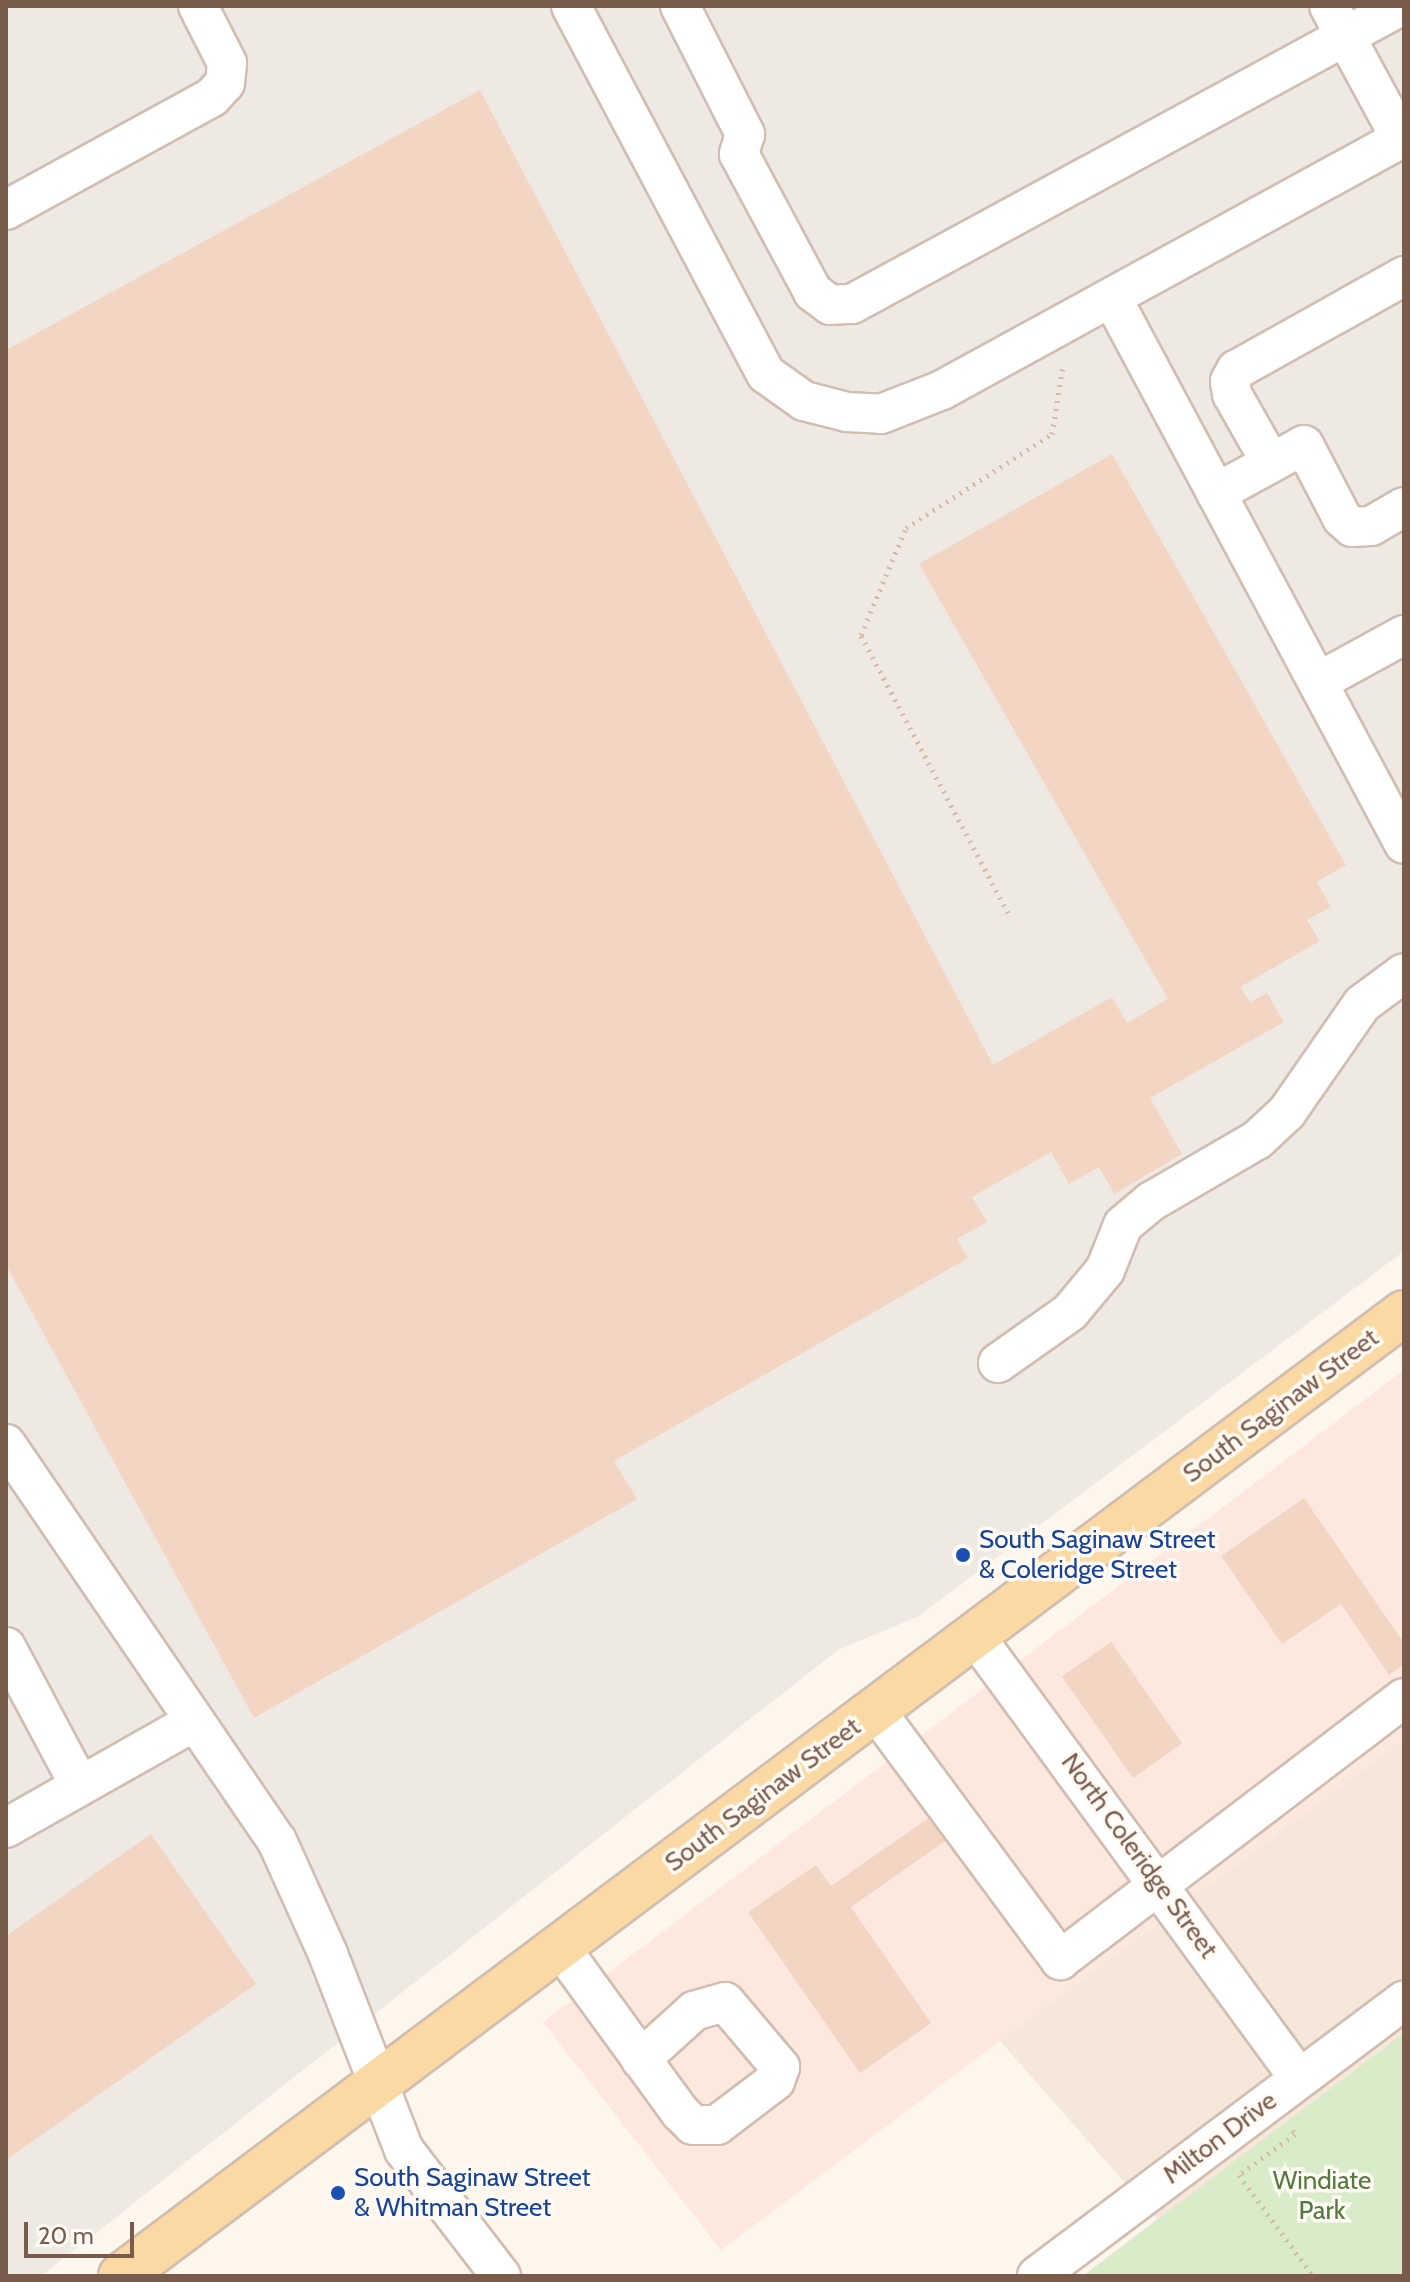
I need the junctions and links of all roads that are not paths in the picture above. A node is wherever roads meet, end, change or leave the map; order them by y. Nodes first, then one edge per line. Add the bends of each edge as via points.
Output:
1 (198, 6) edge
2 (571, 6) edge
3 (680, 6) edge
4 (1401, 6) edge
5 (1337, 21) edge
6 (1402, 138) edge
7 (6, 210) edge
8 (1404, 276) edge
9 (1112, 298) junction
10 (1271, 463) junction
11 (1216, 493) junction
12 (1404, 507) edge
13 (1404, 635) edge
14 (1318, 682) junction
15 (1404, 844) edge
16 (1404, 973) edge
17 (1404, 1313) edge
18 (998, 1363) dead end
19 (6, 1444) edge
20 (975, 1636) junction
21 (6, 1647) edge
22 (1404, 1698) edge
23 (876, 1711) junction
24 (195, 1721) junction
25 (80, 1786) junction
26 (6, 1828) edge
27 (1162, 1884) junction
28 (560, 1947) junction
29 (1404, 2000) edge
30 (641, 2059) dead end
31 (1299, 2078) junction
32 (376, 2084) junction
33 (121, 2276) edge
34 (501, 2276) edge
35 (1037, 2276) edge

1 - 7 street via 227,63 225,83 212,97
2 - 9 street via 766,374 804,401 881,414 942,390
3 - 5 street via 745,134 739,154 813,292 830,305 852,304
4 - 5 street
5 - 6 street
6 - 9 street
8 - 10 street via 1236,370 1230,381 1232,394
9 - 11 street
10 - 11 street
10 - 12 street via 1304,445 1342,518 1352,527 1371,526
11 - 14 street
13 - 14 street
14 - 15 street
16 - 18 street via 1362,1004 1287,1112 1257,1140 1152,1201 1123,1225 1105,1270 1070,1312
17 - 20 main road, South Saginaw Street
19 - 24 street
20 - 23 main road, South Saginaw Street
20 - 27 street, North Coleridge Street
21 - 25 street
22 - 27 street
23 - 27 street via 1060,1960
23 - 28 main road, South Saginaw Street
24 - 25 street
24 - 32 street via 277,1841 328,1954
25 - 26 street
27 - 31 street, North Coleridge Street
28 - 30 street
28 - 32 main road, South Saginaw Street
29 - 31 street, Milton Drive
31 - 35 street, Milton Drive
32 - 33 main road, South Saginaw Street
32 - 34 street via 404,2150

